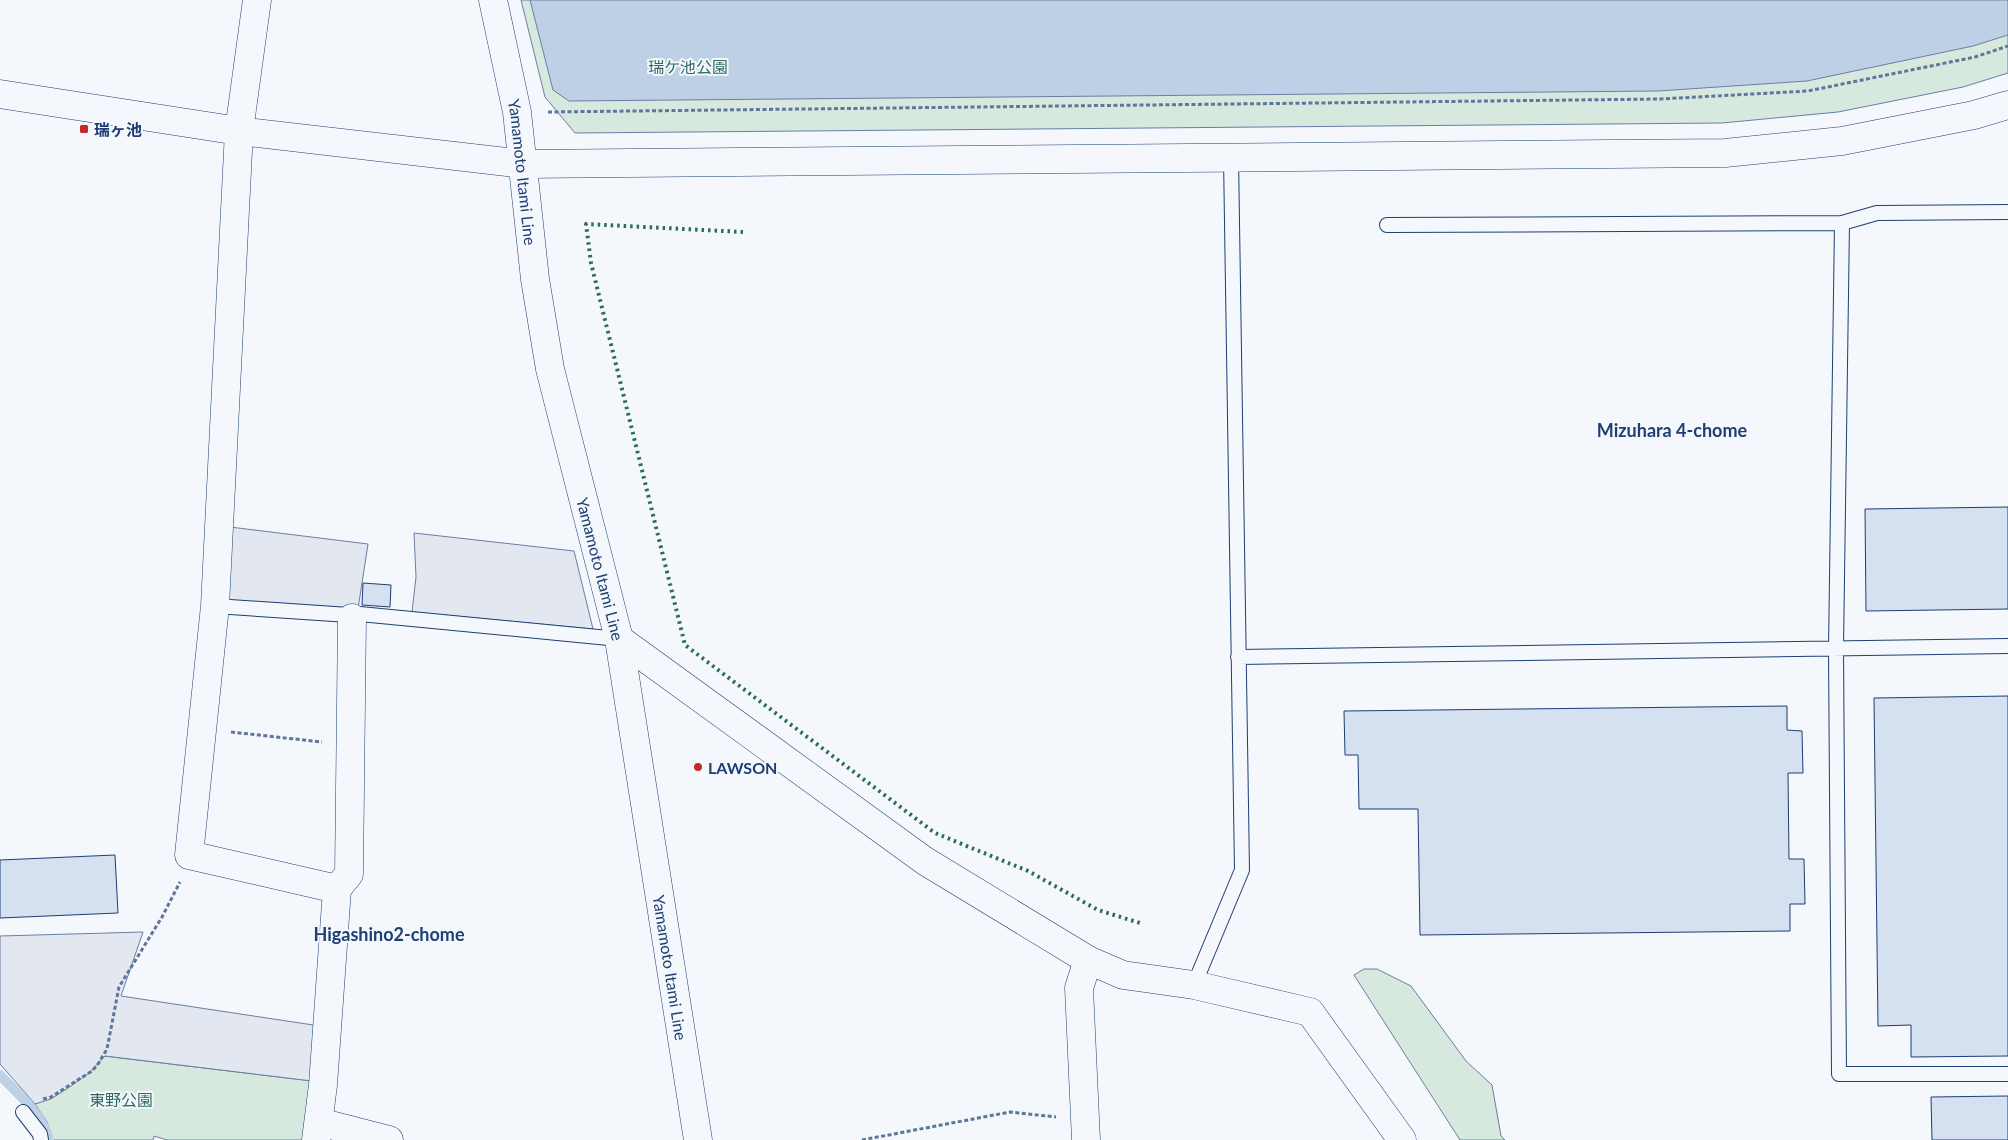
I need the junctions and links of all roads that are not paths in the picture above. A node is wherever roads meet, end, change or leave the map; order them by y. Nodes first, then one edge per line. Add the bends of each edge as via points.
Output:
1 (257, 0) edge
2 (493, 0) edge
3 (0, 94) edge
4 (2008, 105) edge
5 (239, 131) junction
6 (1231, 157) junction
7 (524, 164) junction
8 (2008, 212) edge
9 (1842, 223) junction
10 (1387, 225) dead end
11 (215, 606) junction
12 (352, 618) junction
13 (619, 639) junction
14 (2008, 646) edge
15 (1836, 649) junction
16 (1238, 657) junction
17 (337, 889) junction
18 (1088, 960) junction
19 (1194, 985) junction
20 (2008, 1074) edge
21 (23, 1112) dead end
22 (1086, 1130) edge
23 (318, 1131) edge
24 (41, 1140) edge
25 (389, 1140) edge
26 (698, 1140) edge
27 (1402, 1140) edge

1 - 5 street
2 - 7 street, Yamamoto Itami Line via 517,112
3 - 5 street
4 - 6 street via 1974,115 1842,141 1725,153
5 - 7 street
5 - 11 street
6 - 7 street
6 - 16 lane
7 - 13 street, Yamamoto Itami Line via 535,279 550,369
8 - 9 lane via 1877,213
9 - 10 lane
9 - 15 lane
11 - 12 lane via 348,615
11 - 17 street via 189,855
12 - 13 lane via 360,614
12 - 17 street via 348,874
13 - 18 street via 925,861
13 - 26 street, Yamamoto Itami Line
14 - 15 lane
15 - 16 lane
15 - 20 lane via 1839,1074
16 - 19 lane via 1242,870
17 - 23 street
18 - 19 street via 1123,975
18 - 22 street via 1079,988
19 - 27 street via 1310,1012
21 - 24 lane
23 - 25 street

